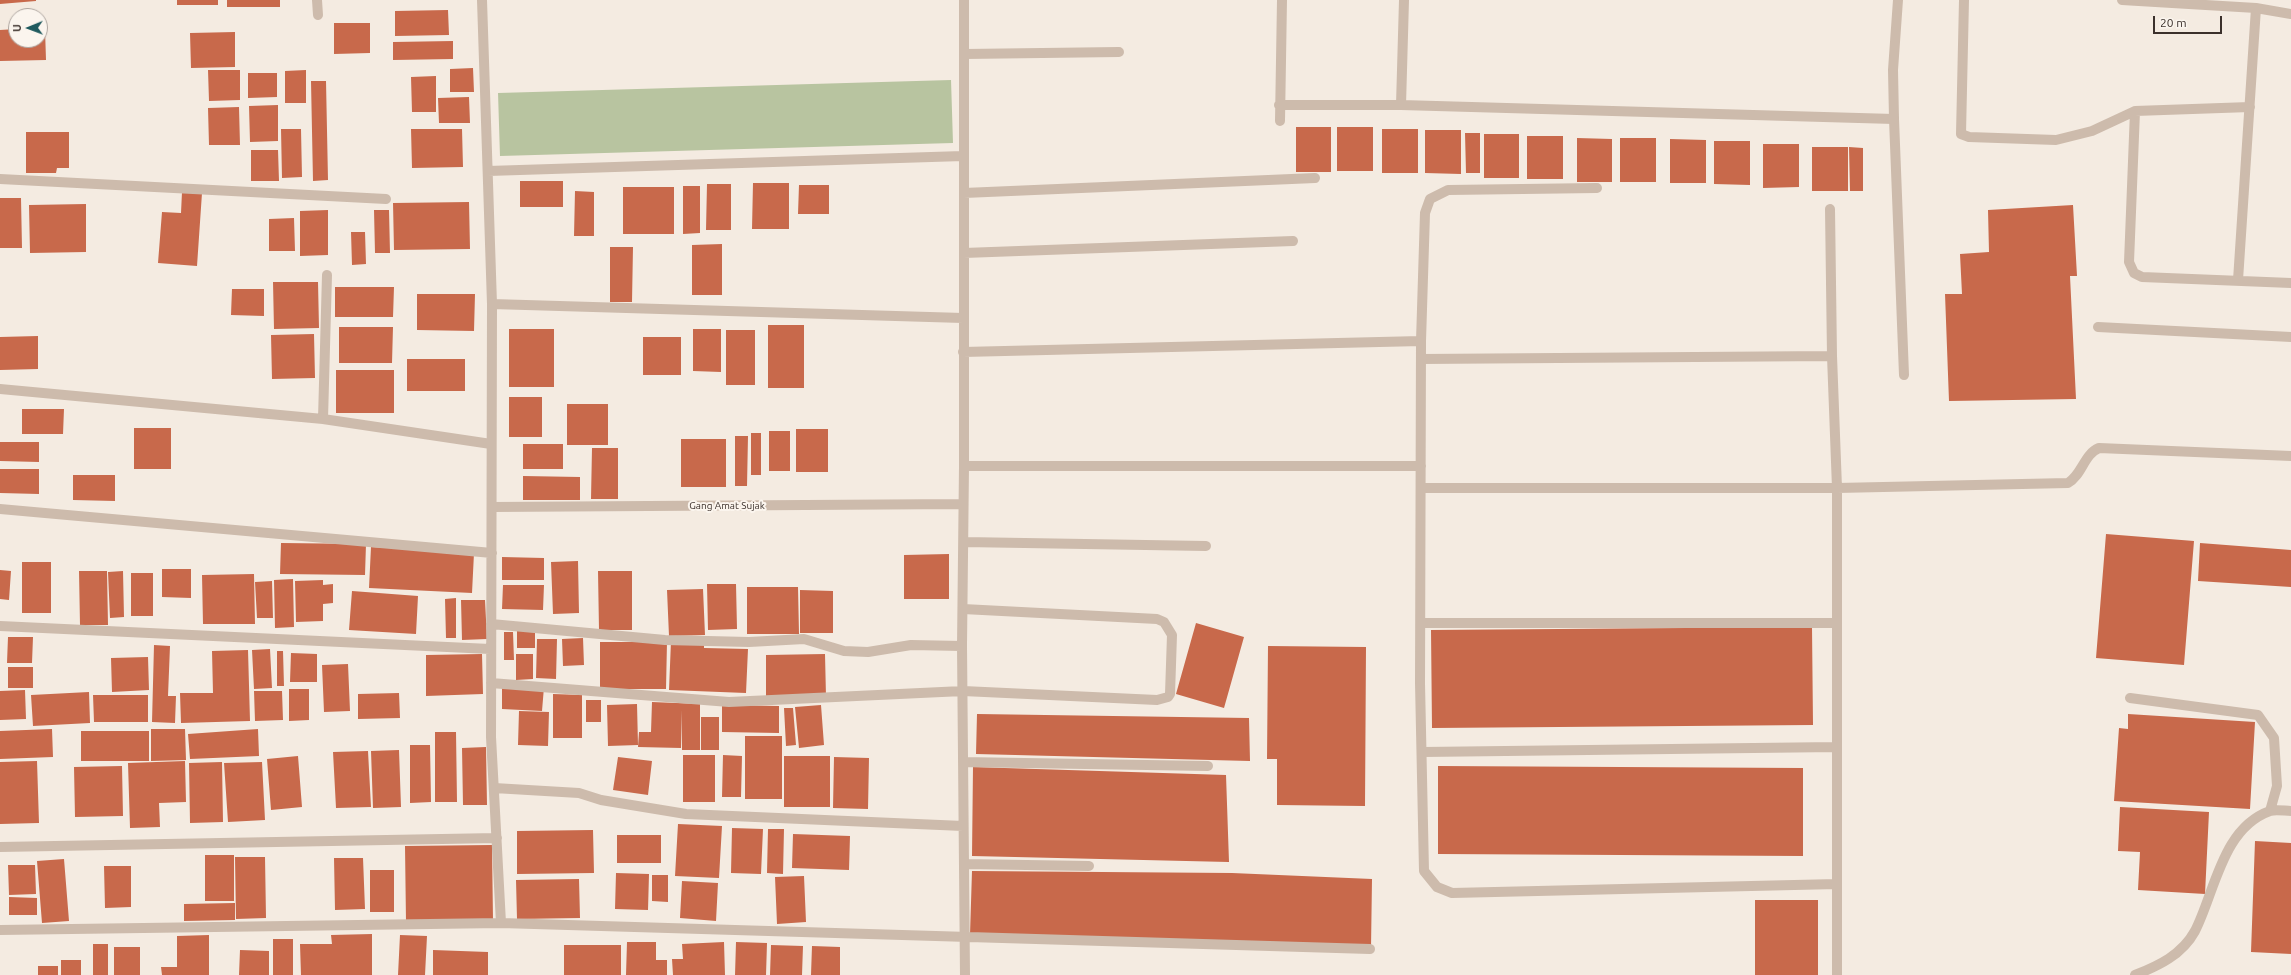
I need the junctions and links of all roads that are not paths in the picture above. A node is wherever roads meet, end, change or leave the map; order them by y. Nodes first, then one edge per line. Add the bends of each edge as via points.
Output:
1 (317, 0) edge
2 (482, 0) edge
3 (964, 0) edge
4 (1282, 0) edge
5 (1404, 0) edge
6 (1898, 0) edge
7 (1964, 0) edge
8 (2122, 0) edge
9 (2256, 8) junction
10 (2291, 14) edge
11 (318, 15) dead end
12 (1119, 52) dead end
13 (965, 54) junction
14 (1401, 104) junction
15 (1279, 105) junction
16 (2250, 107) junction
17 (2135, 111) junction
18 (1894, 119) junction
19 (1280, 121) dead end
20 (963, 156) junction
21 (488, 171) junction
22 (1315, 178) dead end
23 (0, 179) edge
24 (1597, 188) dead end
25 (964, 193) junction
26 (386, 199) dead end
27 (1830, 209) dead end
28 (1293, 240) dead end
29 (964, 253) junction
30 (327, 274) dead end
31 (2238, 280) junction
32 (2291, 283) edge
33 (492, 304) junction
34 (963, 318) junction
35 (2098, 327) dead end
36 (2291, 337) edge
37 (1422, 341) junction
38 (963, 352) junction
39 (1832, 356) junction
40 (1421, 359) junction
41 (1904, 375) dead end
42 (0, 389) edge
43 (323, 419) junction
44 (491, 444) junction
45 (2291, 456) edge
46 (964, 466) junction
47 (1421, 466) junction
48 (1421, 488) junction
49 (1837, 488) junction
50 (962, 504) junction
51 (492, 507) junction
52 (0, 509) edge
53 (964, 542) junction
54 (1206, 546) dead end
55 (492, 553) junction
56 (963, 609) junction
57 (1421, 623) junction
58 (1836, 623) junction
59 (491, 624) junction
60 (0, 626) edge
61 (962, 646) junction
62 (490, 649) junction
63 (491, 683) junction
64 (962, 691) junction
65 (2130, 698) dead end
66 (1836, 747) junction
67 (1423, 752) junction
68 (963, 762) junction
69 (1208, 766) dead end
70 (494, 788) junction
71 (2270, 811) junction
72 (2291, 811) edge
73 (963, 826) junction
74 (497, 838) junction
75 (0, 847) edge
76 (964, 864) junction
77 (1090, 866) dead end
78 (1837, 884) junction
79 (501, 923) junction
80 (0, 930) edge
81 (965, 936) junction
82 (1370, 950) dead end
83 (965, 975) edge
84 (1837, 975) edge
85 (2135, 975) edge

1 - 11 street
2 - 21 street
3 - 13 street
4 - 15 street
5 - 14 street
6 - 18 street via 1893,70
7 - 17 street via 1961,134 2056,140 2092,131
8 - 9 street
9 - 10 street
9 - 16 street
12 - 13 street
13 - 20 street
14 - 15 street
14 - 18 street
15 - 19 street
16 - 17 street
16 - 31 street
17 - 31 street via 2129,262 2134,273 2142,277
18 - 41 street
20 - 21 street
20 - 25 street
21 - 33 street
22 - 25 street
23 - 26 street
24 - 37 street via 1448,190 1430,198 1424,213
25 - 29 street
27 - 39 street
28 - 29 street
29 - 34 street
30 - 43 street
31 - 32 street
33 - 34 street
33 - 44 street
34 - 38 street
35 - 36 street
37 - 38 street
37 - 40 street
38 - 46 street
39 - 40 street
39 - 49 street
40 - 47 street
42 - 43 street
43 - 44 street
44 - 51 street
45 - 49 street via 2099,448 2093,450 2074,480 2068,483
46 - 47 street
46 - 50 street
47 - 48 street
48 - 49 street
48 - 57 street
49 - 58 street
50 - 51 street, Gang Amat Sujak
50 - 53 street
51 - 55 street
52 - 55 street
53 - 54 street
53 - 56 street
55 - 59 street
56 - 61 street
56 - 64 street via 1157,619 1169,627 1172,644 1170,694 1162,700
57 - 58 street
57 - 67 street
58 - 66 street
59 - 61 street via 665,640 749,642 804,639 844,651 862,652 910,645
59 - 62 street
60 - 62 street
61 - 64 street
62 - 63 street
63 - 64 street via 729,702
63 - 70 street
64 - 68 street
65 - 71 street via 2258,715 2274,738 2277,786
66 - 67 street
66 - 78 street
67 - 78 street via 1424,871 1437,887 1452,893
68 - 69 street
68 - 73 street
70 - 73 street via 579,793 615,803 686,814
70 - 74 street
71 - 72 street
71 - 85 street via 2247,826 2228,848 2194,932 2179,951 2161,964
73 - 76 street
74 - 75 street
74 - 79 street
76 - 77 street
76 - 81 street
78 - 84 street
79 - 80 street
79 - 81 street
81 - 82 street
81 - 83 street

